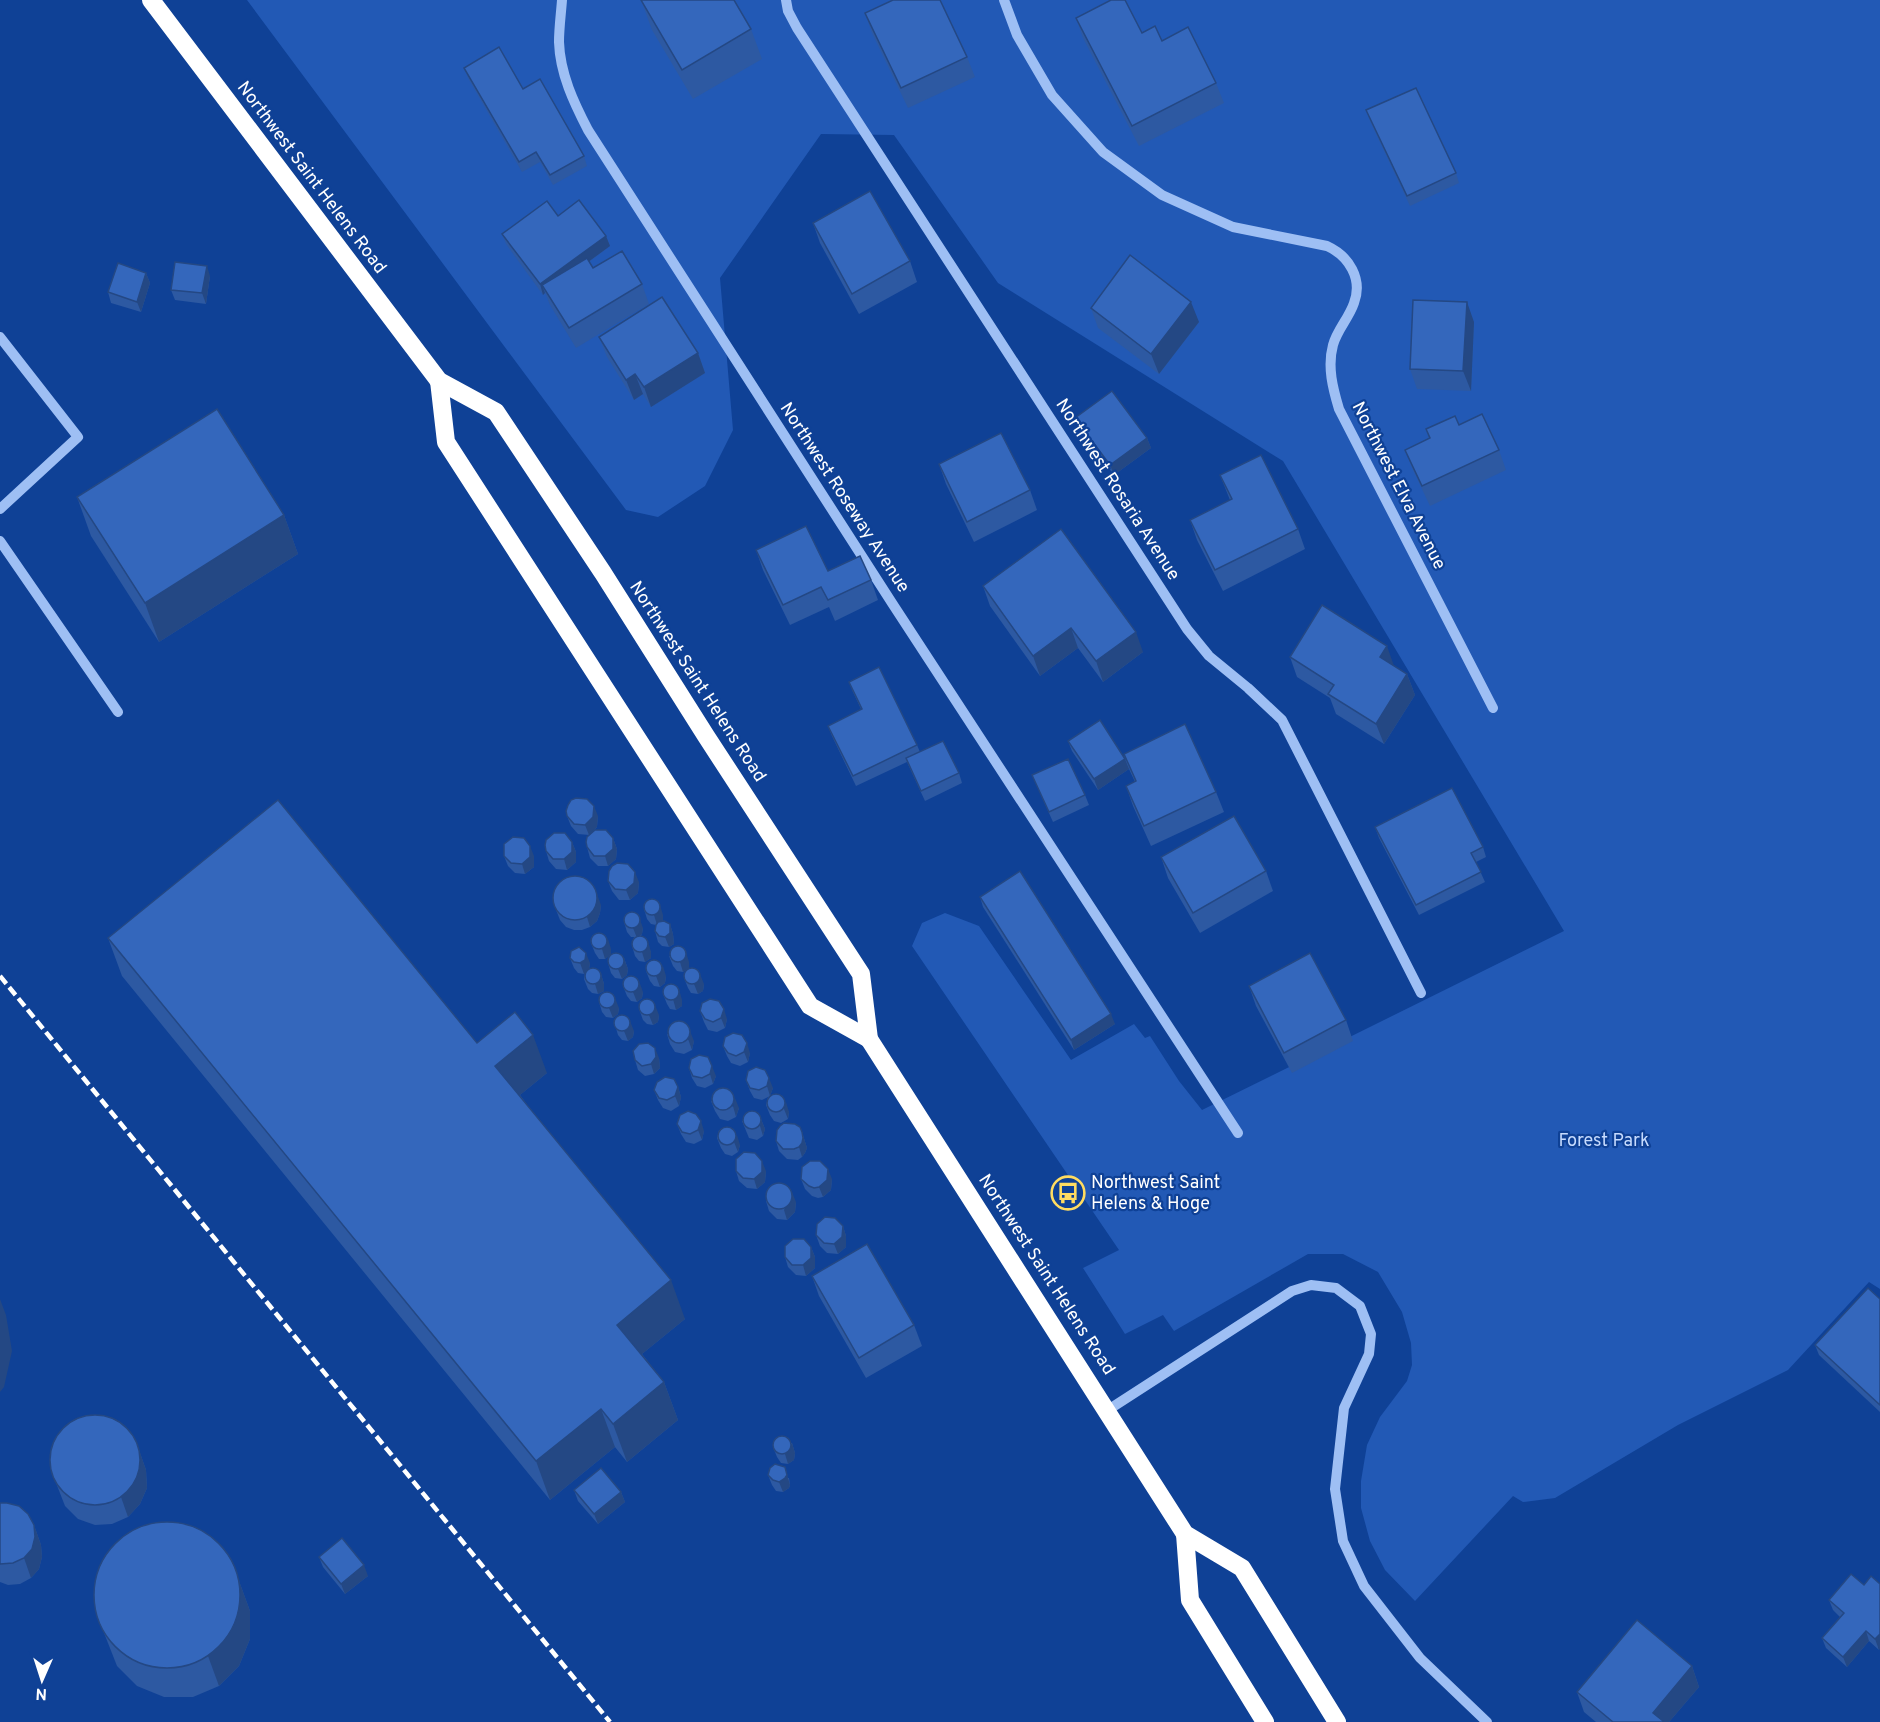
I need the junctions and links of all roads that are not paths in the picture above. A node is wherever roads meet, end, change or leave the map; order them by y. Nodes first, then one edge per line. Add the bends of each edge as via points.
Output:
1 (151, 0) edge
2 (562, 0) edge
3 (786, 0) edge
4 (1004, 0) edge
5 (0, 337) edge
6 (439, 381) junction
7 (0, 509) edge
8 (0, 540) edge
9 (1493, 708) dead end
10 (118, 712) dead end
11 (1421, 993) dead end
12 (869, 1039) junction
13 (1238, 1133) dead end
14 (1108, 1410) junction
15 (1185, 1534) junction
16 (1265, 1722) edge
17 (1337, 1722) edge
18 (1487, 1722) edge

1 - 6 highway, Northwest Saint Helens Road
2 - 13 street, Northwest Roseway Avenue via 562,68 572,100 588,130
3 - 11 street, Northwest Rosaria Avenue via 797,28 1187,628 1209,656 1282,720
4 - 9 street, Northwest Elva Avenue via 1017,36 1052,95 1103,152 1162,195 1233,227 1327,246 1338,251 1353,269 1357,290 1354,303 1333,345 1330,380 1339,409
5 - 7 street via 78,437
6 - 12 highway, Northwest Saint Helens Road via 446,442 810,1006
6 - 12 highway, Northwest Saint Helens Road via 496,411 603,573 861,974
8 - 10 street
12 - 14 highway, Northwest Saint Helens Road
14 - 15 highway, Northwest Saint Helens Road
14 - 18 street via 1292,1291 1311,1285 1336,1288 1360,1306 1371,1334 1369,1354 1344,1408 1335,1489 1343,1541 1364,1586 1420,1658
15 - 16 highway, Northwest Saint Helens Road via 1190,1600
15 - 17 highway, Northwest Saint Helens Road via 1242,1568

